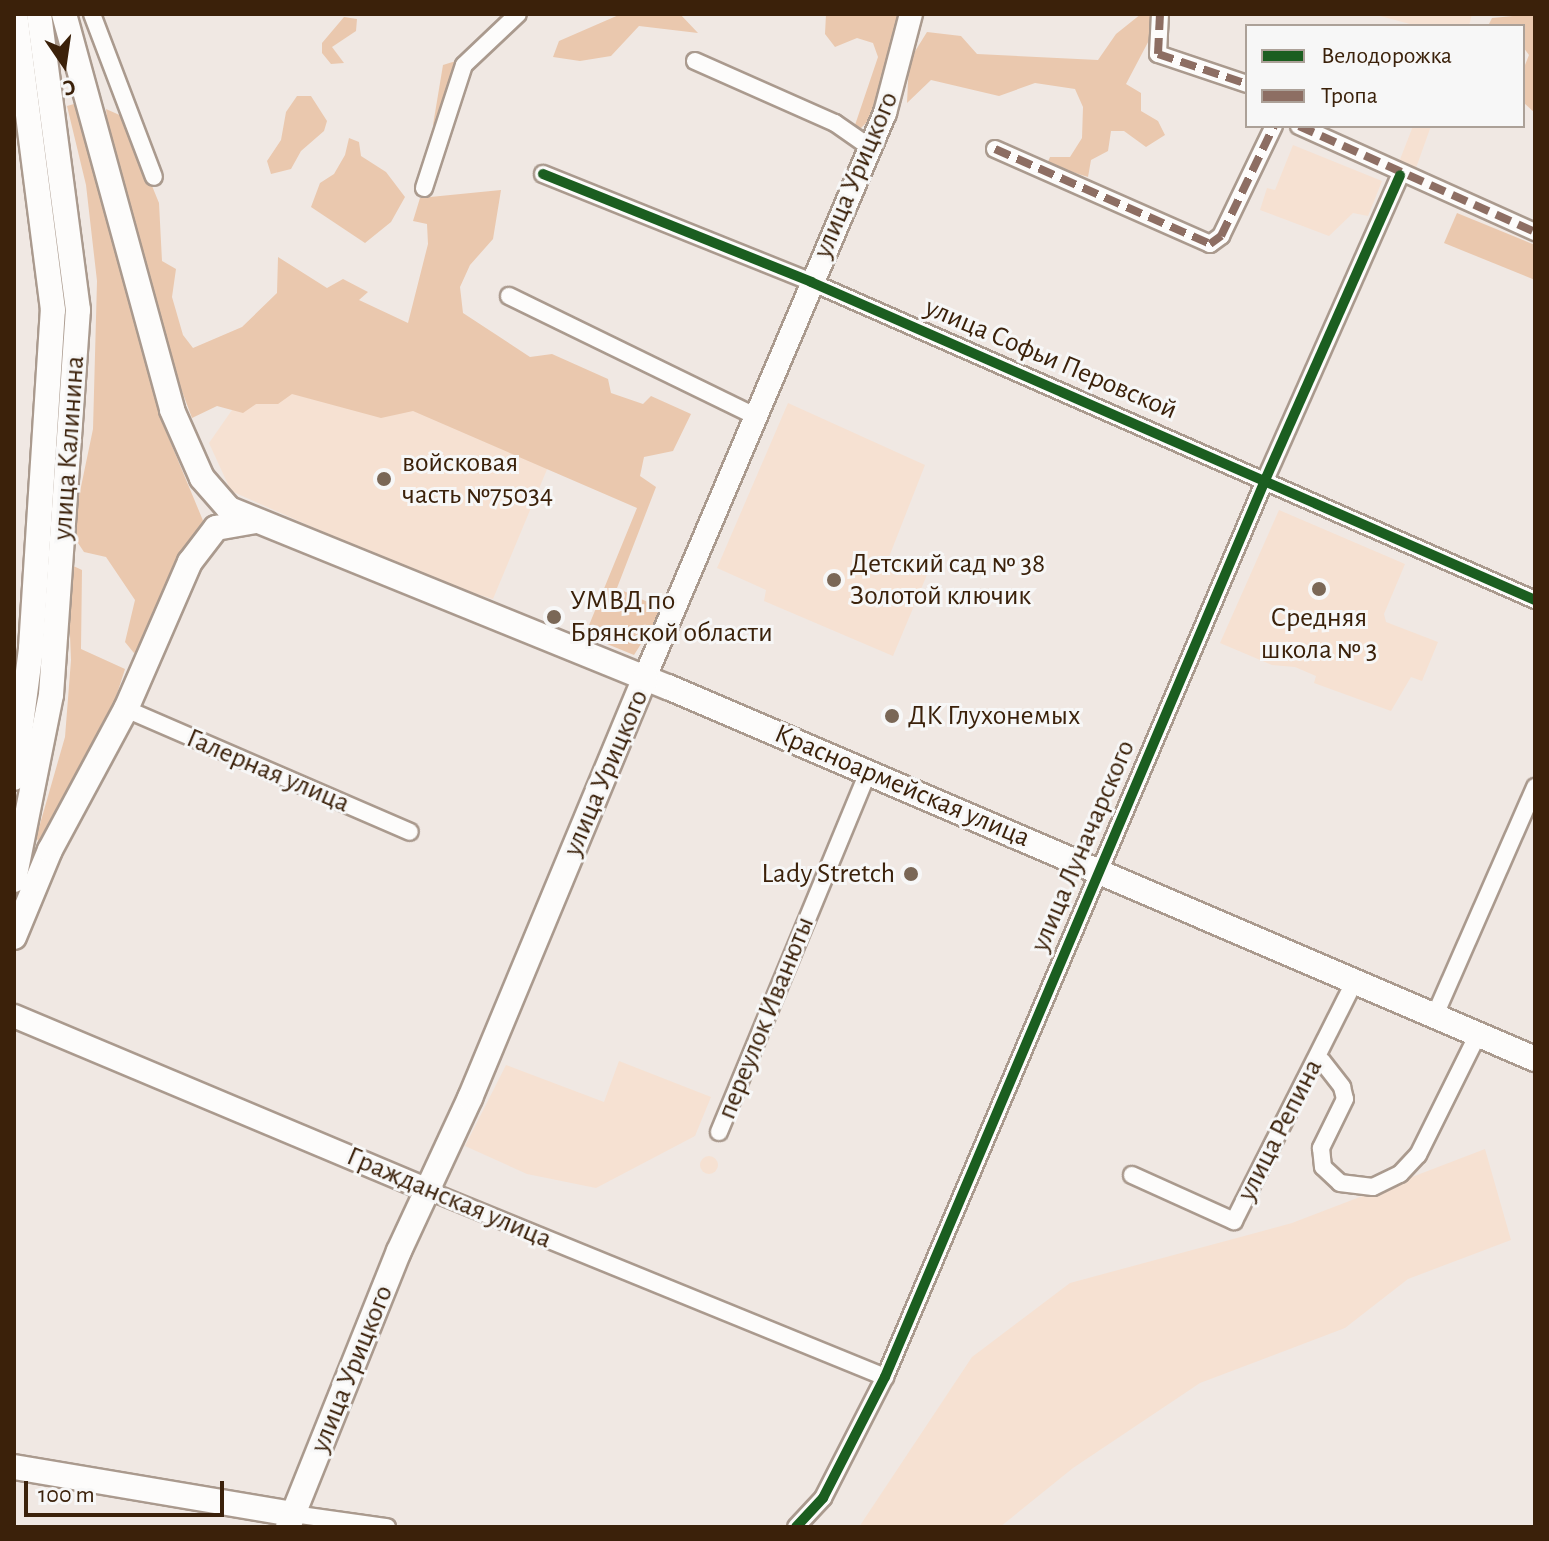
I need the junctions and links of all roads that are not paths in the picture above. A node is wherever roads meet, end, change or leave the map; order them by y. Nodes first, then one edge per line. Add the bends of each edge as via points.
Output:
1 (15, 14) edge
2 (39, 14) edge
3 (64, 14) edge
4 (92, 14) edge
5 (518, 14) edge
6 (911, 14) edge
7 (1160, 14) edge
8 (695, 61) dead end
9 (1245, 83) edge
10 (1273, 128) edge
11 (1303, 128) edge
12 (871, 148) junction
13 (995, 149) dead end
14 (543, 174) dead end
15 (1400, 175) junction
16 (154, 177) dead end
17 (424, 188) dead end
18 (1535, 232) edge
19 (811, 282) junction
20 (509, 296) dead end
21 (755, 416) junction
22 (1266, 478) junction
23 (265, 522) junction
24 (1535, 600) edge
25 (645, 677) junction
26 (126, 709) junction
27 (868, 772) junction
28 (14, 778) edge
29 (1535, 787) edge
30 (410, 832) dead end
31 (1099, 870) junction
32 (14, 880) edge
33 (14, 937) edge
34 (1354, 982) junction
35 (1435, 1015) junction
36 (14, 1016) edge
37 (1478, 1034) junction
38 (1535, 1059) edge
39 (1322, 1061) dead end
40 (719, 1132) dead end
41 (1132, 1175) dead end
42 (427, 1190) junction
43 (885, 1377) junction
44 (14, 1467) edge
45 (290, 1520) edge
46 (387, 1527) edge
47 (796, 1527) edge

1 - 28 main road, улица Калинина via 53,310 30,663
2 - 32 main road, улица Калинина via 78,310 51,695
3 - 23 main road, Красноармейская улица via 183,440 220,502
4 - 16 street
5 - 17 street via 464,65
6 - 12 main road, улица Урицкого via 895,82
7 - 9 street via 1158,54
8 - 12 street via 835,123
10 - 13 street via 1221,236 1210,244
11 - 15 street
12 - 19 main road, улица Урицкого
14 - 19 street, улица Софьи Перовской
15 - 18 street
15 - 22 street, улица Луначарского
19 - 21 main road, улица Урицкого
19 - 22 street, улица Софьи Перовской
20 - 21 street
21 - 25 main road, улица Урицкого
22 - 24 street, улица Софьи Перовской
22 - 31 street, улица Луначарского
23 - 25 main road, Красноармейская улица
23 - 26 main road via 236,521 206,537
25 - 27 main road, Красноармейская улица
25 - 42 main road, улица Урицкого
26 - 30 street, Галерная улица
26 - 33 main road via 50,850
27 - 31 main road, Красноармейская улица
27 - 40 street, переулок Иванюты
29 - 35 street
31 - 34 main road, Красноармейская улица
31 - 43 street, улица Луначарского
34 - 35 main road, Красноармейская улица
34 - 41 street, улица Репина via 1234,1221
35 - 37 main road, Красноармейская улица
36 - 42 main road, Гражданская улица
37 - 38 main road, Красноармейская улица
37 - 39 street via 1418,1155 1400,1174 1373,1187 1340,1183 1323,1167 1321,1148 1345,1099
42 - 43 street, Гражданская улица
42 - 45 main road, улица Урицкого
43 - 47 street, улица Луначарского via 823,1498
44 - 45 main road
45 - 46 street

